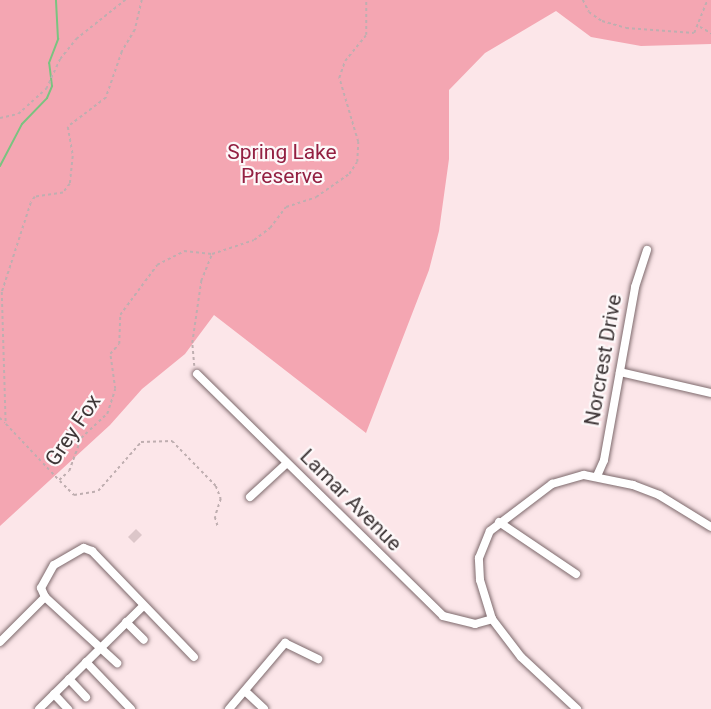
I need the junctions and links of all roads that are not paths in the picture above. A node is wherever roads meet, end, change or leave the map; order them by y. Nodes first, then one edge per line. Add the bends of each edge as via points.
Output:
1 (647, 250) dead end
2 (621, 372) junction
3 (197, 374) road end
4 (711, 393) edge
5 (287, 463) junction
6 (597, 476) junction
7 (249, 497) dead end
8 (499, 522) junction
9 (711, 527) edge
10 (576, 574) dead end
11 (45, 597) junction
12 (142, 606) junction
13 (492, 619) junction
14 (126, 622) junction
15 (144, 640) dead end
16 (0, 642) edge
17 (101, 647) junction
18 (194, 657) dead end
19 (318, 659) dead end
20 (86, 662) junction
21 (117, 663) dead end
22 (69, 679) junction
23 (244, 691) junction
24 (54, 694) junction
25 (86, 697) dead end
26 (39, 709) edge
27 (68, 709) edge
28 (131, 709) edge
29 (229, 709) edge
30 (264, 709) edge
31 (577, 709) edge

1 - 2 street, Norcrest Drive via 635,287
2 - 4 street
2 - 6 street, Norcrest Drive via 604,460
3 - 5 street, Lamar Avenue
5 - 7 street
5 - 13 street, Lamar Avenue via 442,616 475,624
6 - 8 street via 570,477 552,484
6 - 9 street via 659,495
8 - 10 street
8 - 13 street via 489,531 479,558 480,580
11 - 12 street via 41,588 51,569 84,548 92,551
11 - 16 street
11 - 17 street
12 - 14 street
12 - 18 street
13 - 31 street via 521,657
14 - 15 street
14 - 17 street
17 - 20 street
17 - 21 street
19 - 23 street via 285,643
20 - 22 street
20 - 28 street
22 - 24 street
22 - 25 street
23 - 29 street
23 - 30 street
24 - 26 street
24 - 27 street

